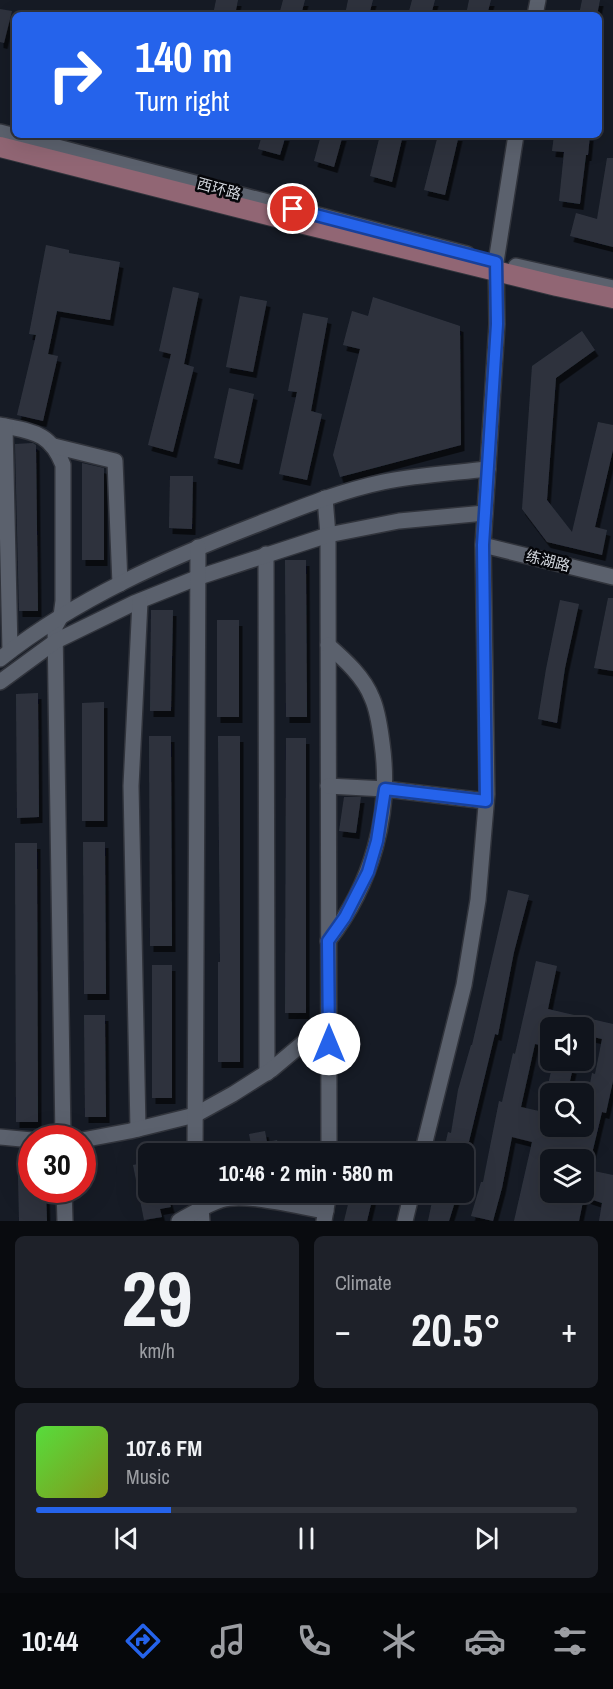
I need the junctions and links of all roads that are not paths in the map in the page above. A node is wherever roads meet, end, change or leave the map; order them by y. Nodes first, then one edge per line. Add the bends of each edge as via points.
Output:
1 (22, 138) edge
2 (516, 138) edge
3 (0, 147) edge
4 (496, 266) junction
5 (613, 288) edge
6 (613, 298) edge
7 (3, 426) edge
8 (54, 446) junction
9 (488, 469) junction
10 (325, 498) junction
11 (485, 513) junction
12 (328, 535) junction
13 (483, 545) junction
14 (198, 547) junction
15 (266, 555) junction
16 (134, 576) junction
17 (613, 577) edge
18 (199, 578) junction
19 (120, 584) junction
20 (137, 602) junction
21 (60, 616) junction
22 (56, 641) junction
23 (328, 645) junction
24 (5, 655) edge
25 (0, 682) edge
26 (328, 786) junction
27 (385, 789) junction
28 (486, 801) junction
29 (328, 941) junction
30 (328, 1022) junction
31 (267, 1073) junction
32 (195, 1115) junction
33 (63, 1125) edge
34 (138, 1129) junction
35 (0, 1137) edge
36 (96, 1137) edge
37 (18, 1139) edge
38 (195, 1143) edge
39 (329, 1143) edge
40 (425, 1143) edge
41 (64, 1203) edge
42 (409, 1203) edge
43 (202, 1214) edge
44 (325, 1216) edge
45 (65, 1221) edge
46 (179, 1221) edge
47 (405, 1221) edge

1 - 4 street, 西环路
2 - 4 street
3 - 4 main road, 西环路
4 - 5 street, 西环路
4 - 6 main road, 西环路
4 - 9 street via 497,324
7 - 8 street via 44,436
7 - 24 street
8 - 19 street via 115,461
8 - 21 street via 63,465
9 - 10 street via 384,482
9 - 11 street
10 - 12 street
10 - 14 street
11 - 12 street via 399,521
11 - 13 street
12 - 15 street
12 - 23 street
13 - 17 street, 练湖路
13 - 28 street
14 - 16 street
14 - 18 street
15 - 18 street
15 - 31 street
16 - 19 street
16 - 20 street
18 - 20 street
18 - 32 street
19 - 21 street
20 - 22 street
20 - 34 street via 131,786
21 - 22 street via 55,627
21 - 24 street
22 - 25 street
22 - 33 street
23 - 26 street
23 - 27 street via 346,661 372,697
26 - 27 street
26 - 29 street
27 - 28 street
27 - 29 street via 368,872
28 - 40 street via 478,900 464,985
29 - 30 street
30 - 31 street
30 - 39 street
31 - 32 street
32 - 34 street
32 - 38 street
34 - 36 street
35 - 37 street
41 - 45 street
42 - 47 street
43 - 44 street via 223,1199 247,1198
43 - 46 street

